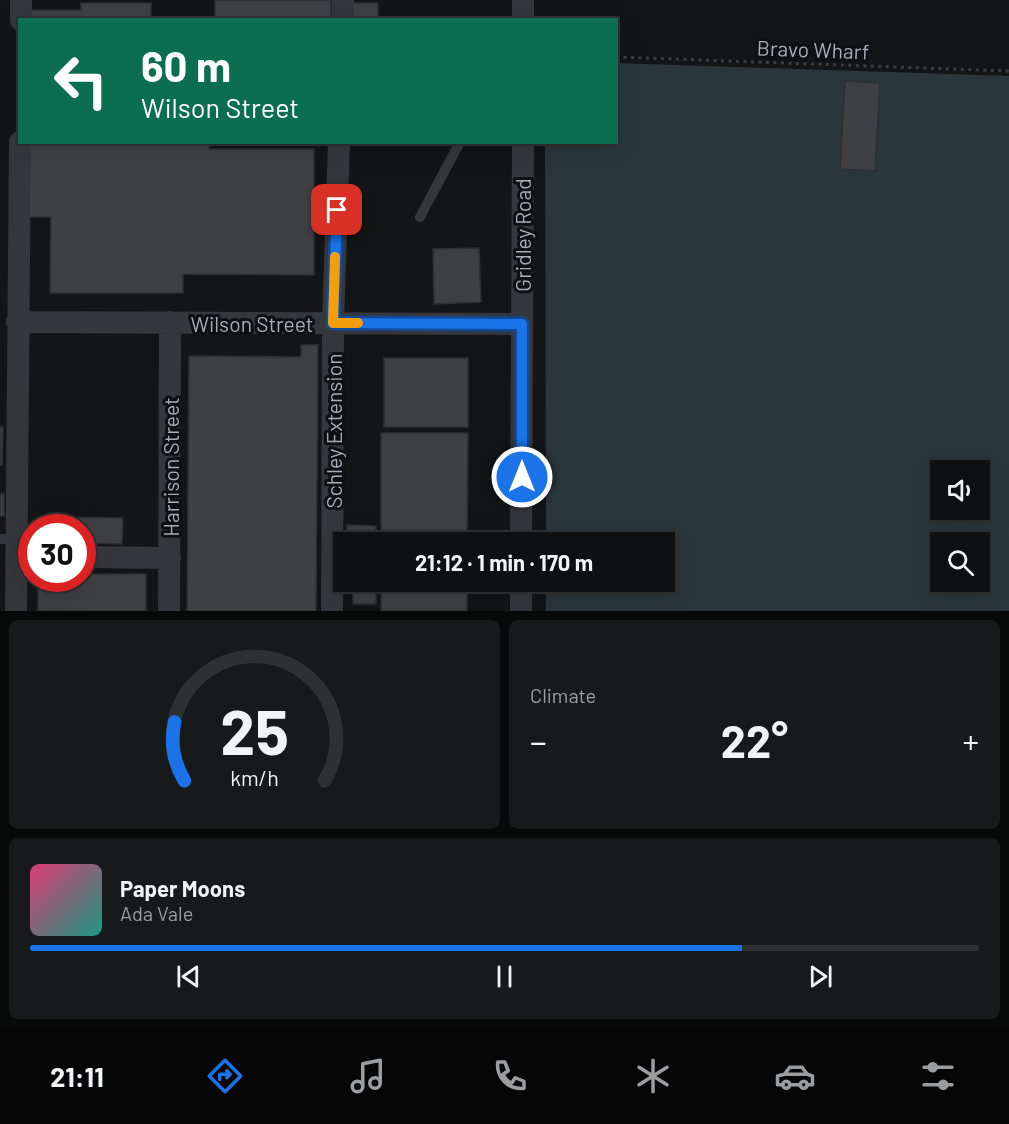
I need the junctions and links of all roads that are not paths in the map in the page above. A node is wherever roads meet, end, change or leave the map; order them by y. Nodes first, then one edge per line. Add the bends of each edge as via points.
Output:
1 (21, 0) edge
2 (343, 0) edge
3 (523, 0) edge
4 (21, 18) edge
5 (343, 18) edge
6 (523, 18) edge
7 (20, 144) edge
8 (339, 144) edge
9 (459, 144) edge
10 (523, 144) edge
11 (420, 218) dead end
12 (9, 299) edge
13 (17, 322) junction
14 (171, 322) junction
15 (333, 323) junction
16 (522, 324) junction
17 (521, 532) edge
18 (16, 548) edge
19 (96, 557) edge
20 (170, 558) junction
21 (521, 592) edge
22 (16, 611) edge
23 (170, 611) edge
24 (332, 611) edge
25 (521, 611) edge

1 - 4 street
2 - 5 street
3 - 6 street
7 - 12 street
8 - 15 street, Schley Extension
9 - 11 lane
10 - 16 street, Gridley Road
12 - 13 street
13 - 14 street, Wilson Street
13 - 18 street
14 - 15 street, Wilson Street
14 - 20 street, Harrison Street
15 - 16 street, Wilson Street
15 - 24 street, Schley Extension
16 - 17 street, Gridley Road
18 - 22 street
19 - 20 street
20 - 23 street, Harrison Street
21 - 25 street

